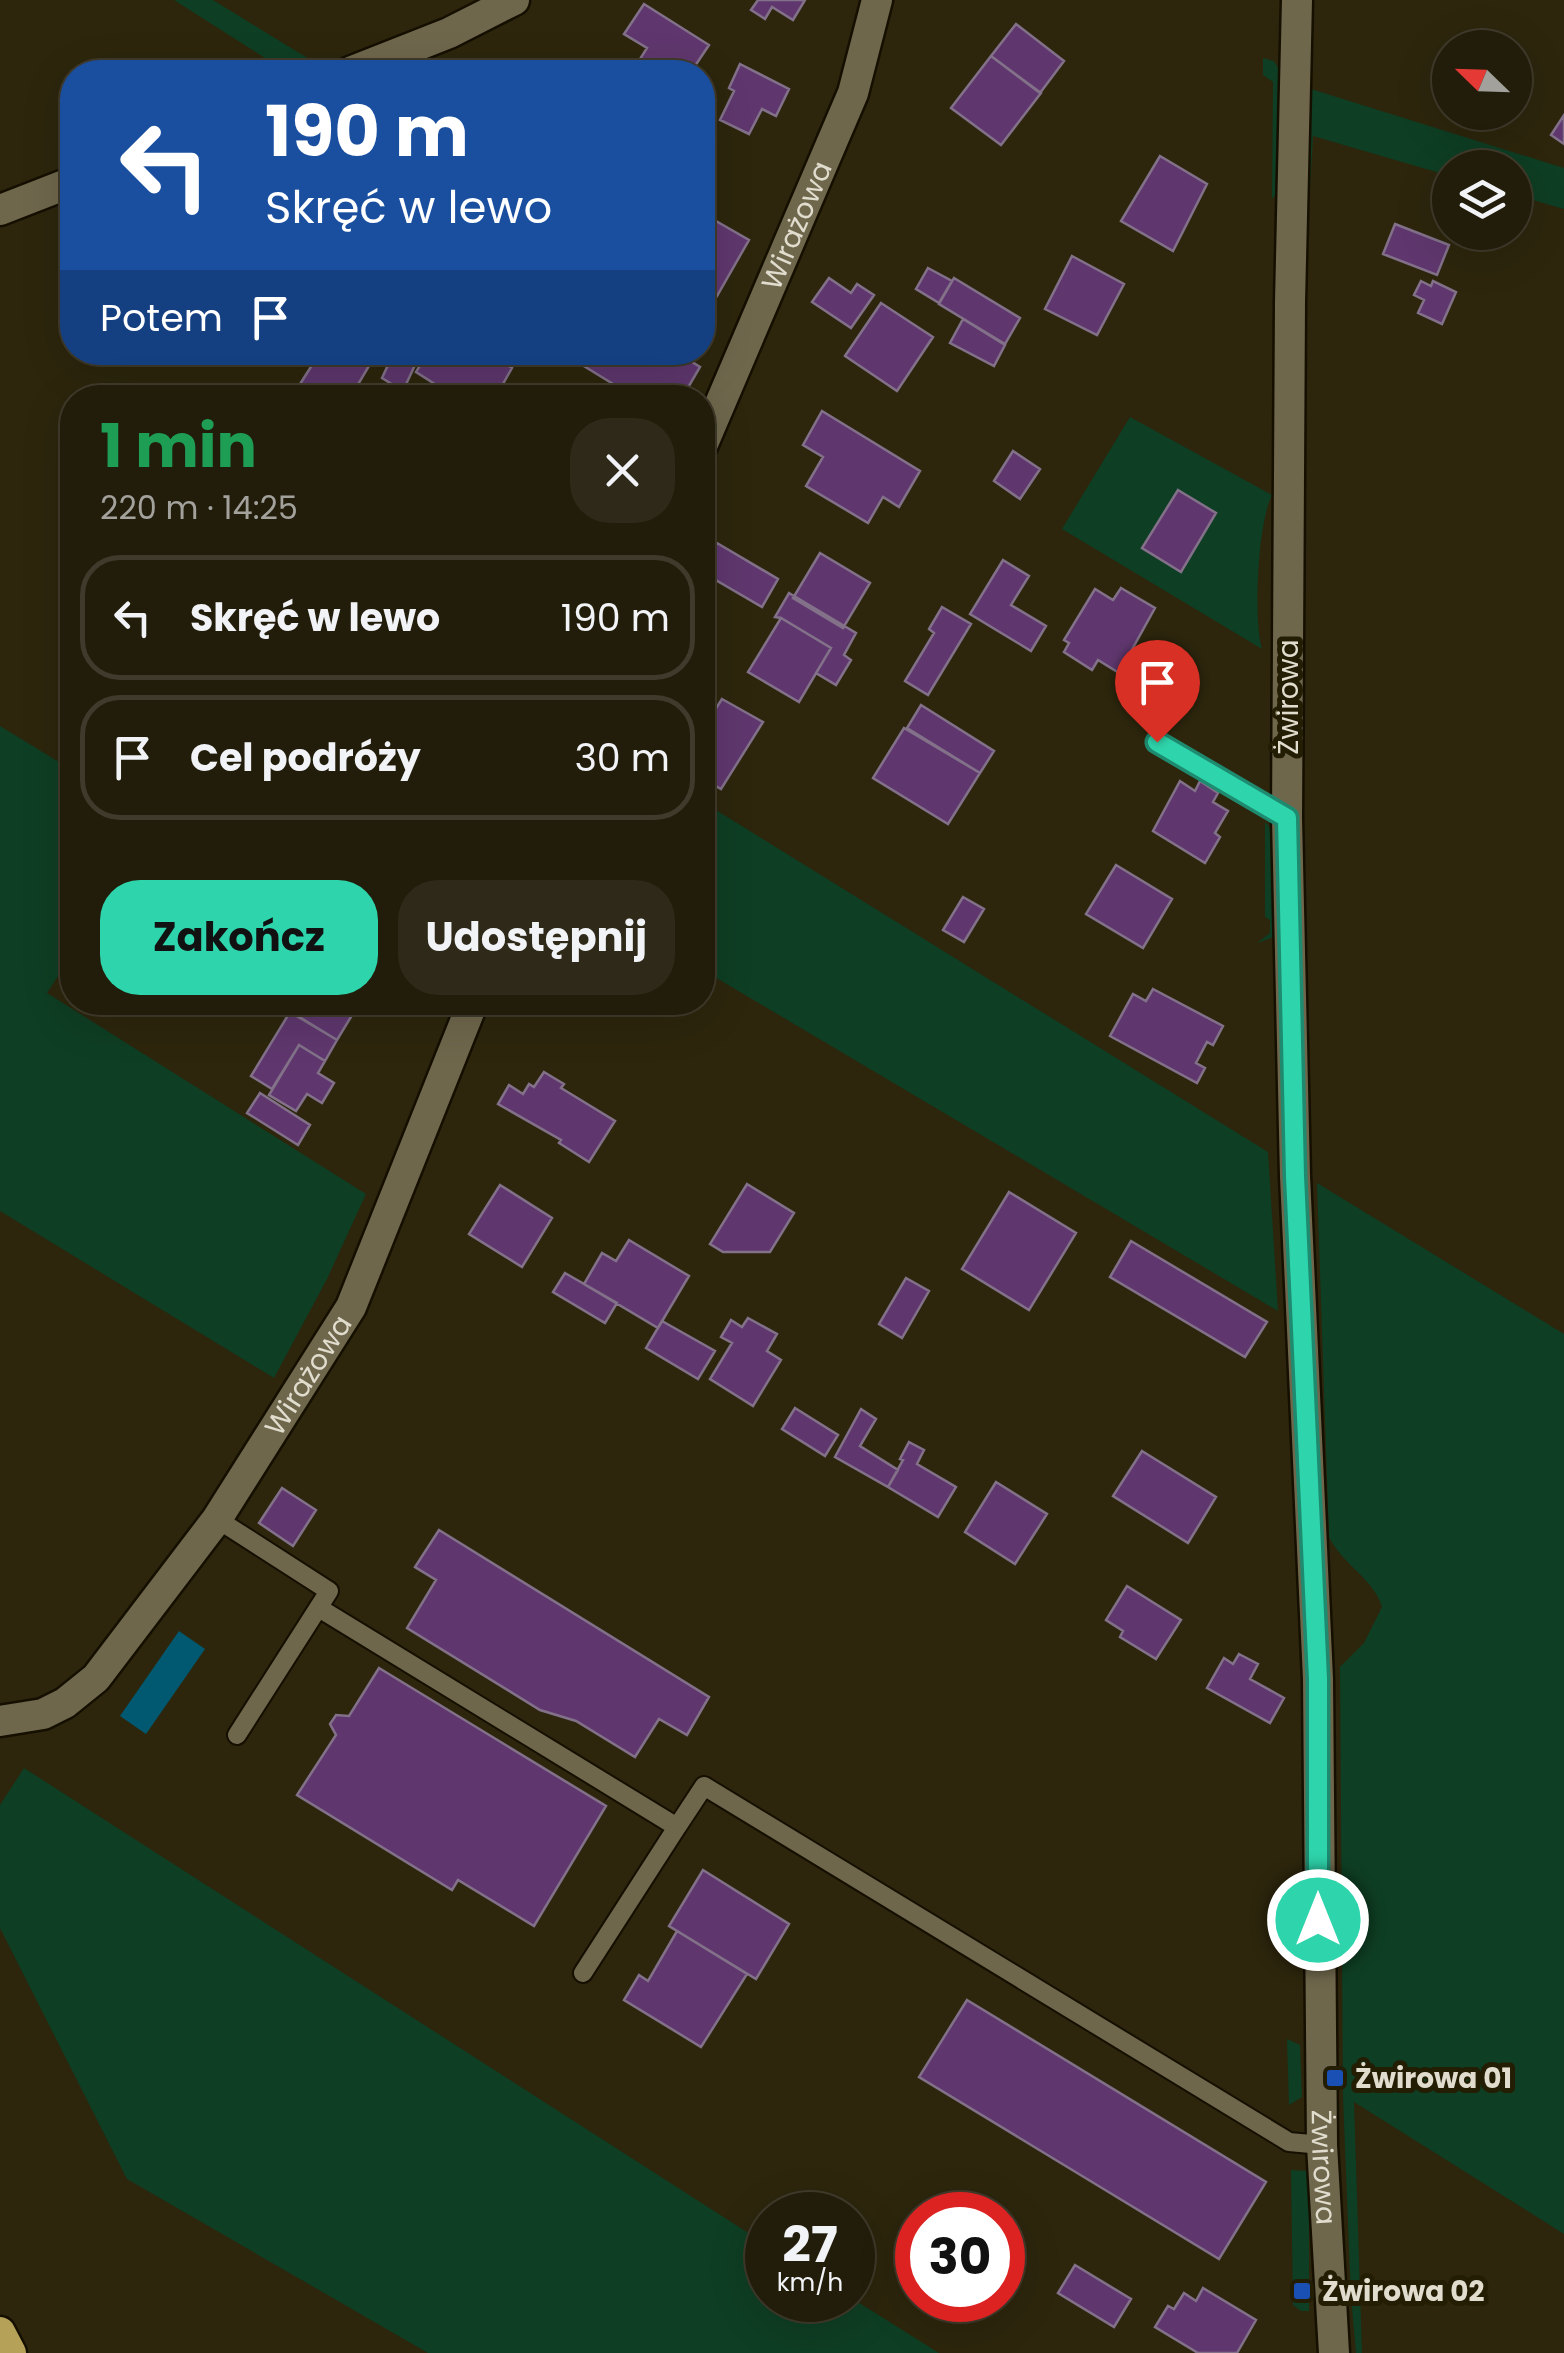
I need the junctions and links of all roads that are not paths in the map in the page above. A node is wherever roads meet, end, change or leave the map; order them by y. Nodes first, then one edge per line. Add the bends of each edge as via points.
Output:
1 (514, 0) edge
2 (877, 0) edge
3 (1297, 0) edge
4 (380, 60) edge
5 (60, 187) edge
6 (0, 210) edge
7 (715, 416) edge
8 (1157, 742) dead end
9 (1287, 818) junction
10 (468, 1015) edge
11 (217, 1518) junction
12 (319, 1608) junction
13 (0, 1721) edge
14 (237, 1734) dead end
15 (677, 1828) junction
16 (583, 1974) dead end
17 (1322, 2145) junction
18 (0, 2332) edge
19 (10, 2353) edge
20 (1334, 2353) edge

1 - 4 street
2 - 7 street, Wirażowa via 853,93
3 - 9 street, Żwirowa
5 - 6 street
8 - 9 lane
9 - 17 street, Żwirowa via 1318,1679
10 - 11 street, Wirażowa via 351,1307
11 - 12 lane via 329,1591
11 - 13 street, Wirażowa via 96,1678 44,1714
12 - 14 lane
12 - 15 lane
15 - 16 lane
15 - 17 lane via 704,1786 1289,2142
17 - 20 street, Żwirowa
18 - 19 highway

